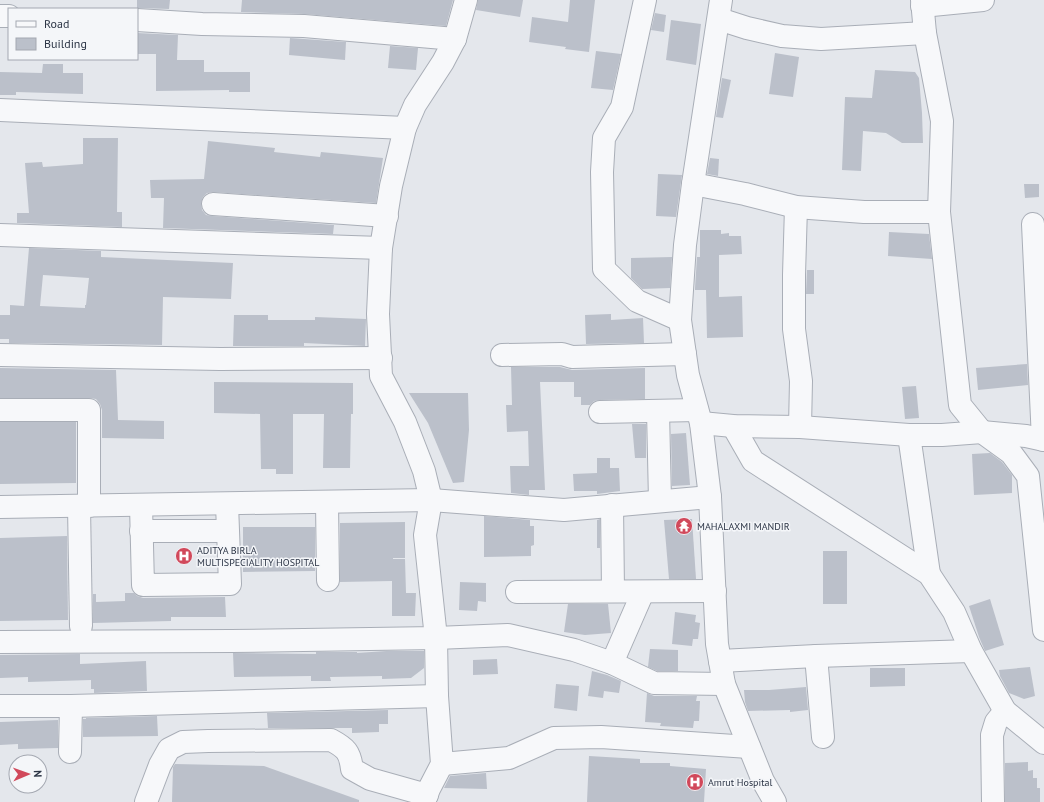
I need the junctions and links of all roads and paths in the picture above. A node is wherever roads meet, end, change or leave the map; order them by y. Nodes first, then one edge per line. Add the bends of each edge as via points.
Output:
1 (466, 0) edge
2 (644, 0) edge
3 (983, 0) edge
4 (922, 3) edge
5 (720, 9) edge
6 (138, 20) edge
7 (925, 33) junction
8 (455, 39) junction
9 (0, 110) edge
10 (405, 128) junction
11 (693, 184) junction
12 (213, 204) dead end
13 (796, 207) junction
14 (939, 212) junction
15 (387, 216) junction
16 (1033, 224) dead end
17 (0, 235) edge
18 (381, 248) junction
19 (680, 320) junction
20 (685, 354) junction
21 (0, 355) edge
22 (502, 355) dead end
23 (380, 358) junction
24 (0, 410) edge
25 (658, 410) junction
26 (600, 412) dead end
27 (699, 417) junction
28 (733, 426) junction
29 (800, 427) junction
30 (982, 432) junction
31 (909, 435) junction
32 (1043, 440) edge
33 (710, 497) junction
34 (431, 500) junction
35 (660, 501) junction
36 (327, 502) junction
37 (227, 504) junction
38 (141, 505) junction
39 (612, 505) junction
40 (84, 506) junction
41 (0, 507) edge
42 (141, 531) junction
43 (227, 531) junction
44 (928, 574) junction
45 (328, 580) dead end
46 (613, 591) junction
47 (715, 591) junction
48 (517, 592) dead end
49 (643, 592) junction
50 (82, 626) dead end
51 (1044, 630) edge
52 (436, 638) junction
53 (0, 642) edge
54 (971, 652) junction
55 (816, 656) junction
56 (720, 661) junction
57 (612, 663) junction
58 (724, 684) junction
59 (437, 696) junction
60 (0, 706) edge
61 (71, 706) junction
62 (1005, 711) junction
63 (823, 737) dead end
64 (1044, 743) edge
65 (749, 747) junction
66 (70, 752) dead end
67 (442, 764) junction
68 (425, 798) edge
69 (146, 802) edge
70 (775, 802) edge
71 (993, 802) edge

1 - 8 street
2 - 19 street via 622,107 604,138 604,269 637,302
3 - 4 street
4 - 7 street
5 - 7 street via 747,28 782,36 821,39
5 - 11 street
6 - 8 street via 304,26
7 - 14 street via 942,121
8 - 10 street via 415,105
9 - 10 street
10 - 15 street via 391,186
11 - 13 street
11 - 19 street via 685,245
12 - 15 street
13 - 14 street via 864,212
13 - 29 street via 794,328 801,381
14 - 30 street via 960,405
15 - 18 street
16 - 32 street
17 - 18 street
18 - 23 street via 378,314
19 - 20 street
20 - 22 street via 572,357 562,354
20 - 27 street
21 - 23 street via 220,359
23 - 34 street via 382,376 405,422
24 - 40 street via 89,410
25 - 26 street
25 - 27 street
25 - 35 street
27 - 28 street
27 - 33 street
28 - 29 street
28 - 44 street via 753,461
29 - 31 street
30 - 31 street
30 - 32 street
30 - 51 street via 1011,453 1028,476
31 - 44 street
33 - 35 street
33 - 47 street
34 - 36 street
34 - 39 street via 564,510
34 - 52 street via 425,535
35 - 39 street
36 - 37 street
36 - 45 street
37 - 38 street
37 - 43 street
38 - 40 street
38 - 42 street
39 - 46 street
40 - 41 street
40 - 50 street
42 - 43 street
42 - 43 street via 143,585 230,584
44 - 54 street via 954,612
46 - 48 street
46 - 49 street
47 - 49 street
47 - 56 street
49 - 57 street
52 - 53 street
52 - 57 street via 508,635 574,650
52 - 59 street
54 - 55 street
54 - 62 street
55 - 56 street
55 - 63 street
56 - 58 street
57 - 58 street via 654,683
58 - 65 street
59 - 61 street
59 - 67 street
60 - 61 street
61 - 66 street
62 - 64 street
62 - 71 street via 996,722 992,735
65 - 67 street via 601,737 554,738 509,758
65 - 70 street
67 - 68 street
68 - 69 street via 370,779 352,769 351,759 343,746 331,740 208,741 183,742 169,749

